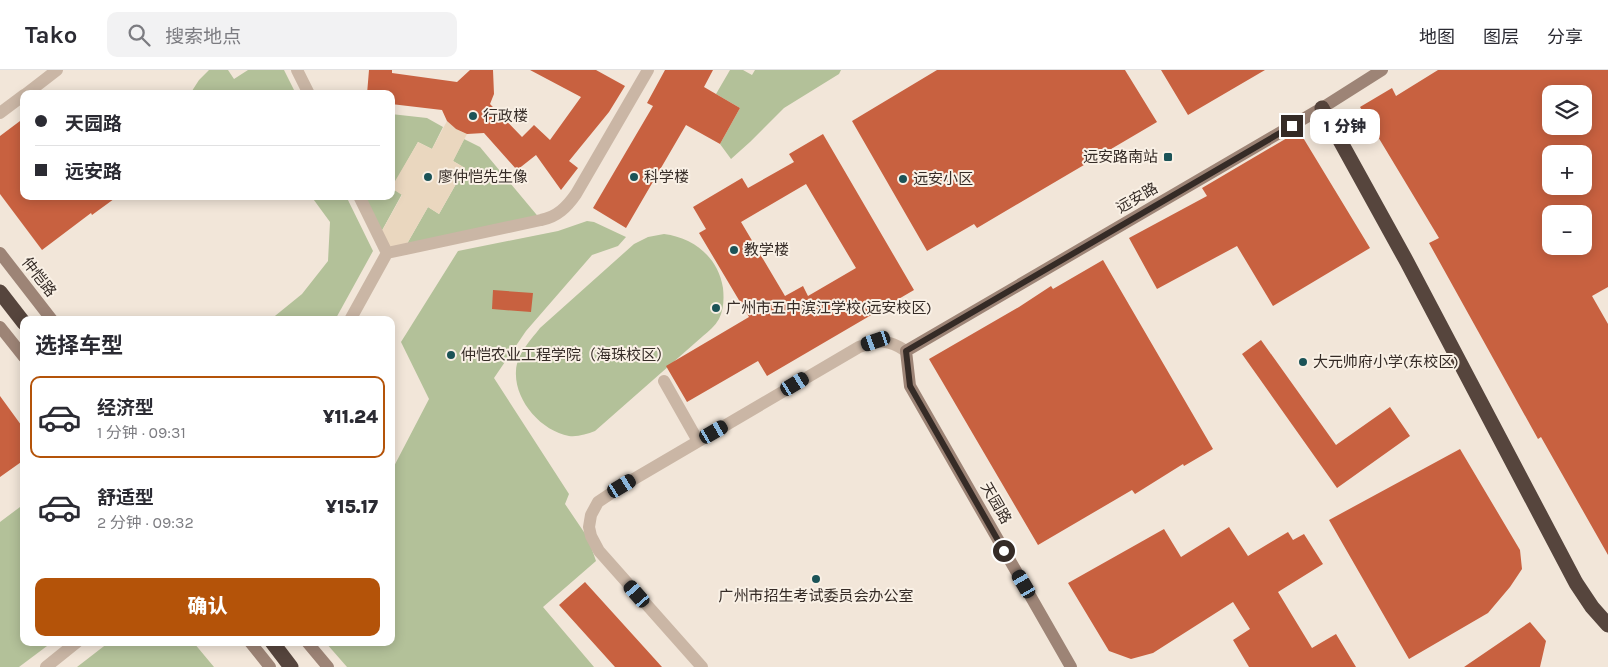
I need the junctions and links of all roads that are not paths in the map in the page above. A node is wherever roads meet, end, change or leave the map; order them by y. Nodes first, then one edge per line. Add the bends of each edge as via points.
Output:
1 (57, 70) edge
2 (297, 70) edge
3 (648, 70) edge
4 (1382, 70) edge
5 (31, 90) edge
6 (307, 90) edge
7 (20, 99) edge
8 (1322, 108) junction
9 (0, 113) edge
10 (361, 200) edge
11 (0, 253) edge
12 (387, 253) junction
13 (0, 292) edge
14 (49, 316) edge
15 (352, 316) edge
16 (20, 318) edge
17 (0, 327) edge
18 (906, 351) junction
19 (20, 352) edge
20 (664, 381) dead end
21 (698, 441) junction
22 (1608, 625) edge
23 (72, 646) edge
24 (253, 646) edge
25 (275, 646) edge
26 (311, 646) edge
27 (46, 667) edge
28 (270, 667) edge
29 (291, 667) edge
30 (328, 667) edge
31 (702, 667) edge
32 (1071, 667) edge

1 - 5 street
2 - 6 street
3 - 12 street via 576,194 559,213 541,220
4 - 8 street, 远安路
7 - 9 street
8 - 18 street, 远安路
8 - 22 highway via 1576,583
10 - 12 street
11 - 14 street, 仲恺路
12 - 15 street
13 - 16 highway
17 - 19 street
18 - 21 street via 889,342 876,341 859,346
18 - 32 street, 天园路 via 910,386
20 - 21 street
21 - 31 street via 598,502 589,527 599,551
23 - 27 street
24 - 28 street
25 - 29 highway
26 - 30 street

